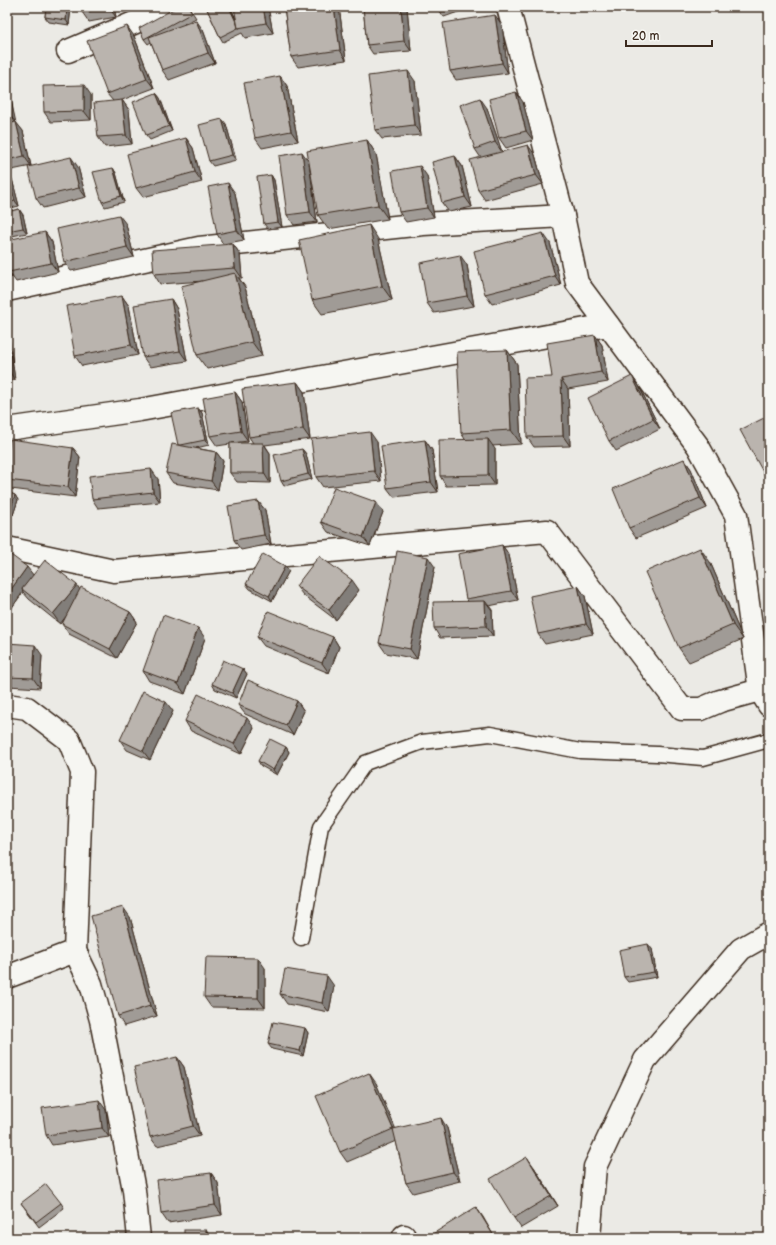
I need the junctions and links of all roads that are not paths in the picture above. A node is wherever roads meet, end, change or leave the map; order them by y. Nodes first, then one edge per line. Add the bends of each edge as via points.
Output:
1 (171, 7) edge
2 (508, 7) edge
3 (68, 51) dead end
4 (563, 216) junction
5 (7, 290) edge
6 (608, 325) junction
7 (7, 429) edge
8 (7, 548) edge
9 (764, 690) edge
10 (7, 706) edge
11 (769, 740) edge
12 (769, 933) edge
13 (301, 938) dead end
14 (75, 951) junction
15 (7, 977) edge
16 (139, 1238) edge
17 (589, 1238) edge

1 - 3 street
2 - 4 street
4 - 5 street via 423,224 198,248
4 - 6 street via 577,283
6 - 7 street via 140,410
6 - 9 street via 698,446 736,515
8 - 9 street via 114,571 547,531 682,709 701,710 720,701
10 - 14 street via 27,708 69,740 82,772
11 - 13 lane via 703,758 580,751 490,734 422,742 365,763 321,826
12 - 17 street via 741,949 645,1060 595,1167
14 - 15 street
14 - 16 street via 91,984 101,1020 134,1190

